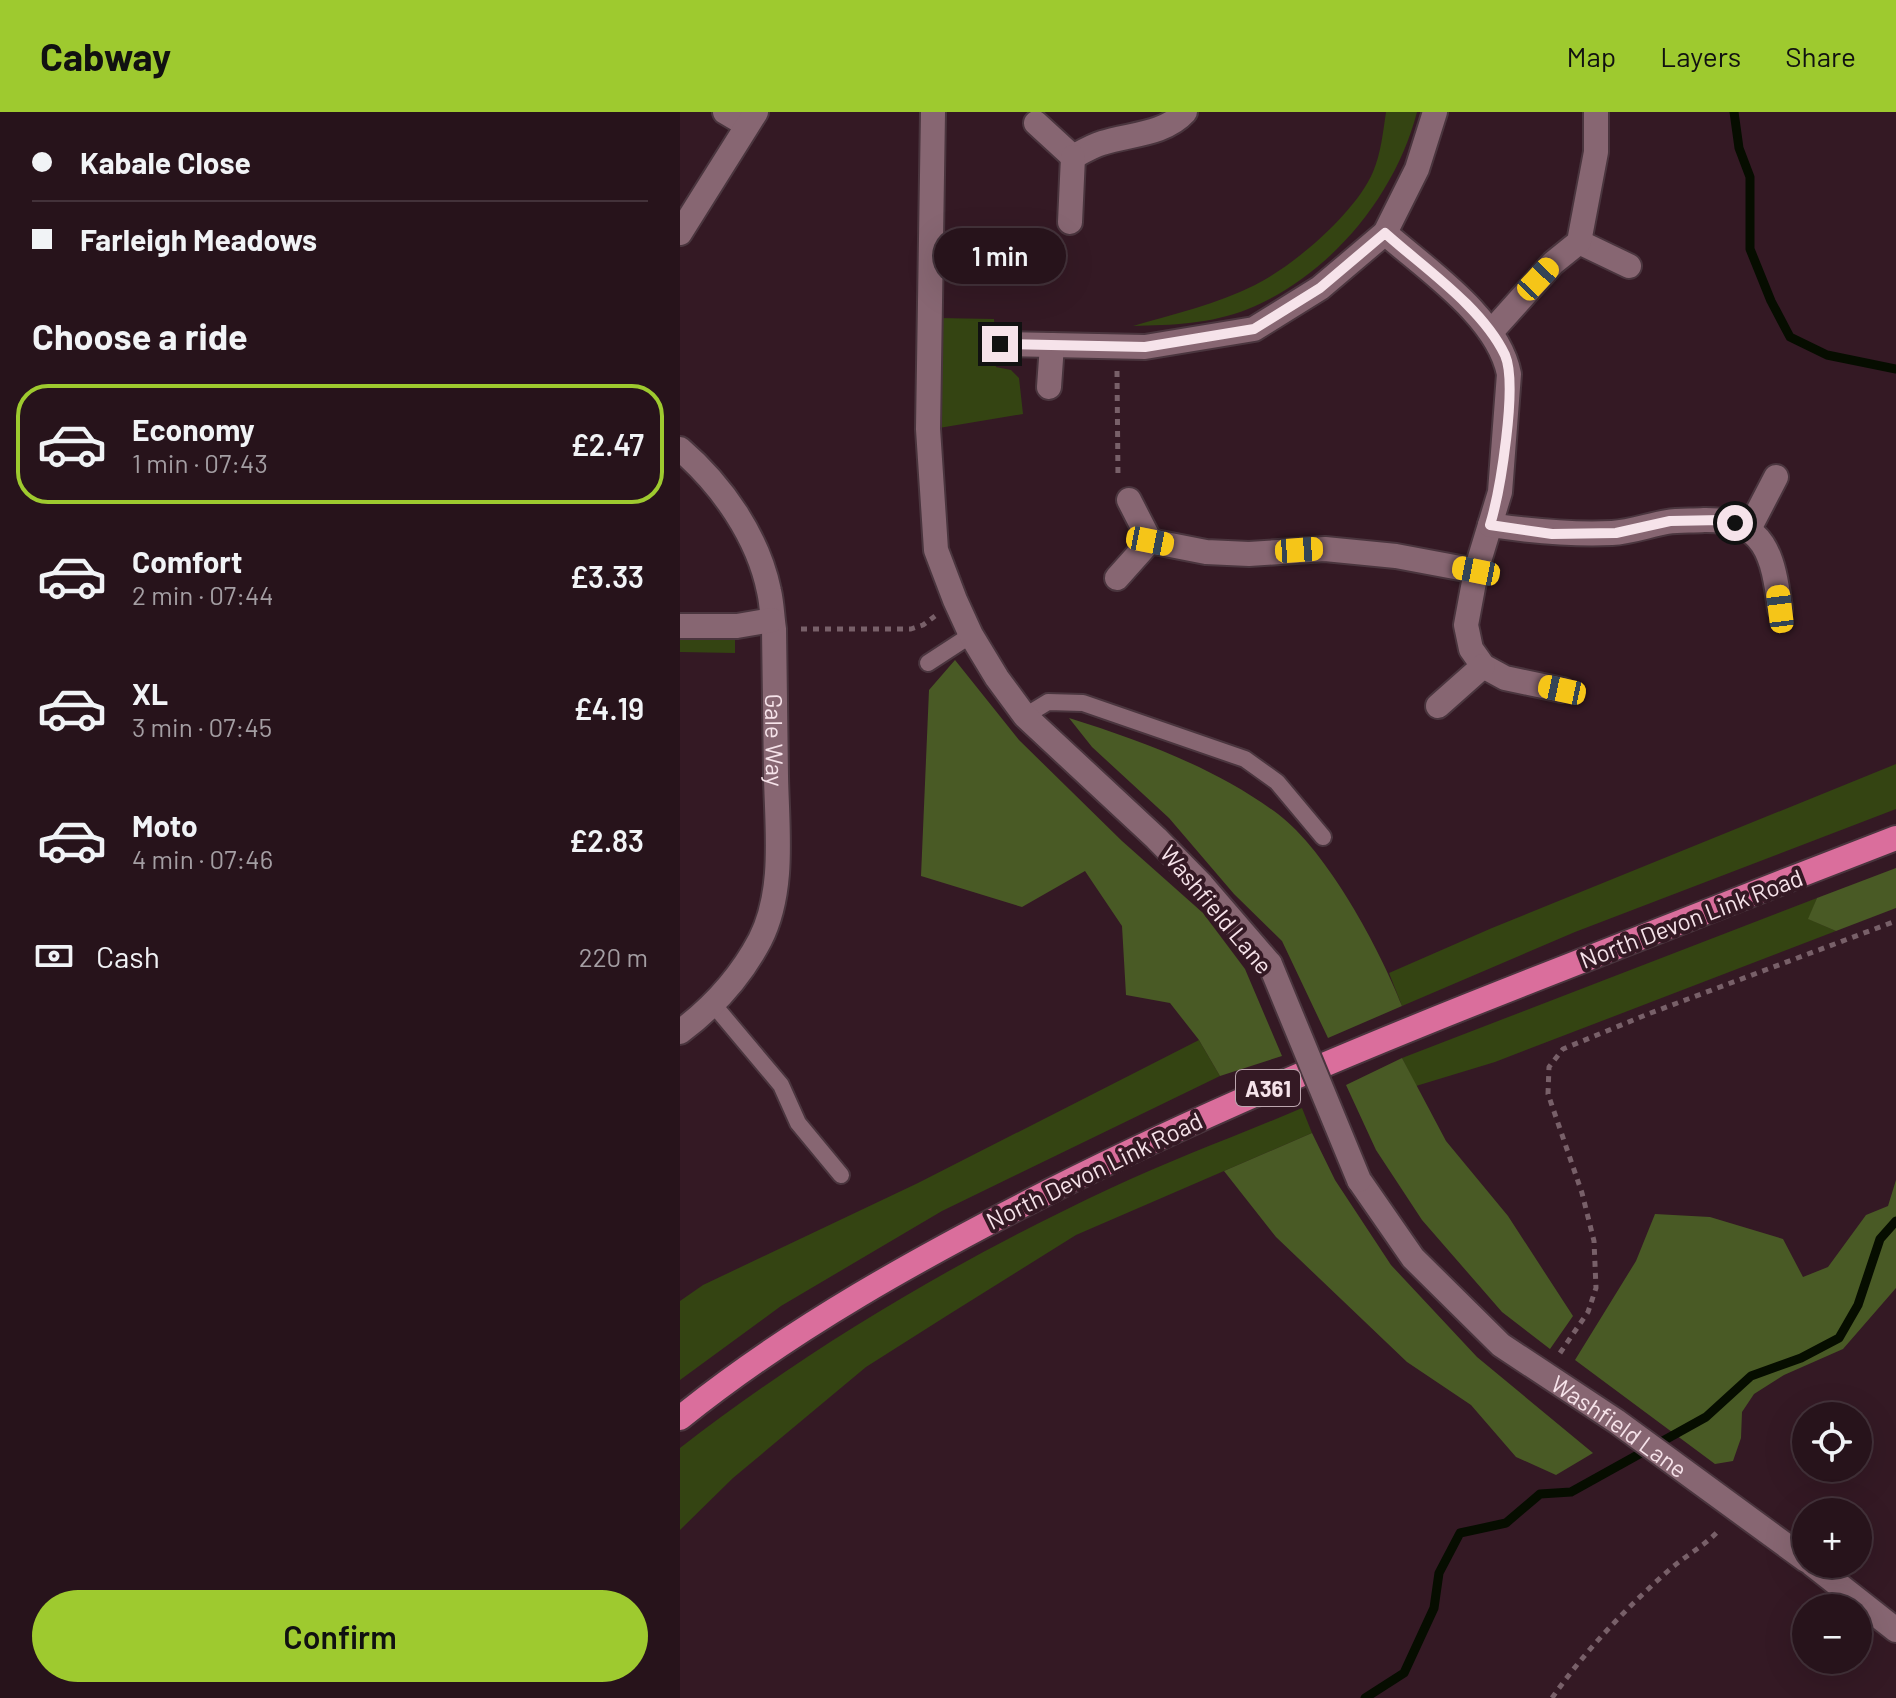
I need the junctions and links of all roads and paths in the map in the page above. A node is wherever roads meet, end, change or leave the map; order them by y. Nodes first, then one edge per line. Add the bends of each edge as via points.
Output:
1 (725, 112) edge
2 (933, 112) edge
3 (1185, 112) edge
4 (1435, 112) edge
5 (1596, 112) edge
6 (752, 118) edge
7 (1036, 123) dead end
8 (1073, 157) junction
9 (1070, 222) dead end
10 (680, 233) edge
11 (1385, 233) junction
12 (1579, 242) junction
13 (1629, 266) dead end
14 (1491, 332) junction
15 (1000, 344) dead end
16 (1052, 345) junction
17 (1117, 346) junction
18 (1049, 387) dead end
19 (680, 449) edge
20 (1776, 477) dead end
21 (1129, 500) joint
22 (1490, 525) junction
23 (1749, 529) junction
24 (1150, 541) junction
25 (1476, 571) junction
26 (1117, 578) dead end
27 (955, 600) junction
28 (1780, 609) dead end
29 (773, 624) junction
30 (680, 626) edge
31 (971, 635) junction
32 (928, 663) dead end
33 (1483, 666) junction
34 (1562, 690) dead end
35 (1438, 706) dead end
36 (1025, 716) junction
37 (1323, 837) dead end
38 (1896, 838) edge
39 (1896, 921) edge
40 (713, 1004) junction
41 (682, 1027) edge
42 (841, 1175) dead end
43 (1546, 1374) junction
44 (680, 1418) edge
45 (1737, 1510) junction
46 (1792, 1550) edge
47 (1830, 1578) edge
48 (1896, 1630) edge
49 (1552, 1698) edge

1 - 6 street
2 - 27 street, Washfield Lane via 928,429 936,550
3 - 8 street via 1148,133 1102,143
4 - 11 street via 1417,169
5 - 12 street via 1596,152
6 - 10 street
7 - 8 street
8 - 9 street
11 - 14 street
11 - 17 street via 1320,288 1254,329 1145,347
12 - 13 street
12 - 14 street
14 - 22 street via 1509,374 1500,492
15 - 16 street
16 - 17 street
16 - 18 street
17 - 21 path via 1117,468 1119,487
19 - 29 street, Gale Way via 738,517 764,572
20 - 23 street
21 - 24 street
22 - 23 street via 1552,534 1616,533 1670,521 1721,520
22 - 25 street
23 - 28 street via 1768,551
24 - 25 street via 1249,554 1325,549
24 - 26 street
25 - 33 street via 1466,625 1471,649
27 - 29 path via 911,629
27 - 31 street, Washfield Lane
29 - 30 street
29 - 40 street, Gale Way via 778,858 773,900 760,939
31 - 32 lane
31 - 36 street, Washfield Lane
33 - 34 street via 1505,678
33 - 35 street
36 - 37 lane via 1048,702 1083,703 1245,759 1277,782
36 - 43 street, Washfield Lane, bridge via 1156,838 1270,964 1359,1180 1413,1258 1501,1345
38 - 44 highway, North Devon Link Road / A361 via 1404,1031 1126,1153 842,1305
39 - 43 path via 1577,1043 1563,1049 1549,1067 1548,1094 1594,1241 1596,1288 1588,1312
40 - 41 street, Gale Way
40 - 42 lane via 781,1085 798,1123
43 - 45 street, Washfield Lane
45 - 46 street, Washfield Lane
45 - 49 path via 1707,1545 1684,1556 1633,1602
47 - 48 street

